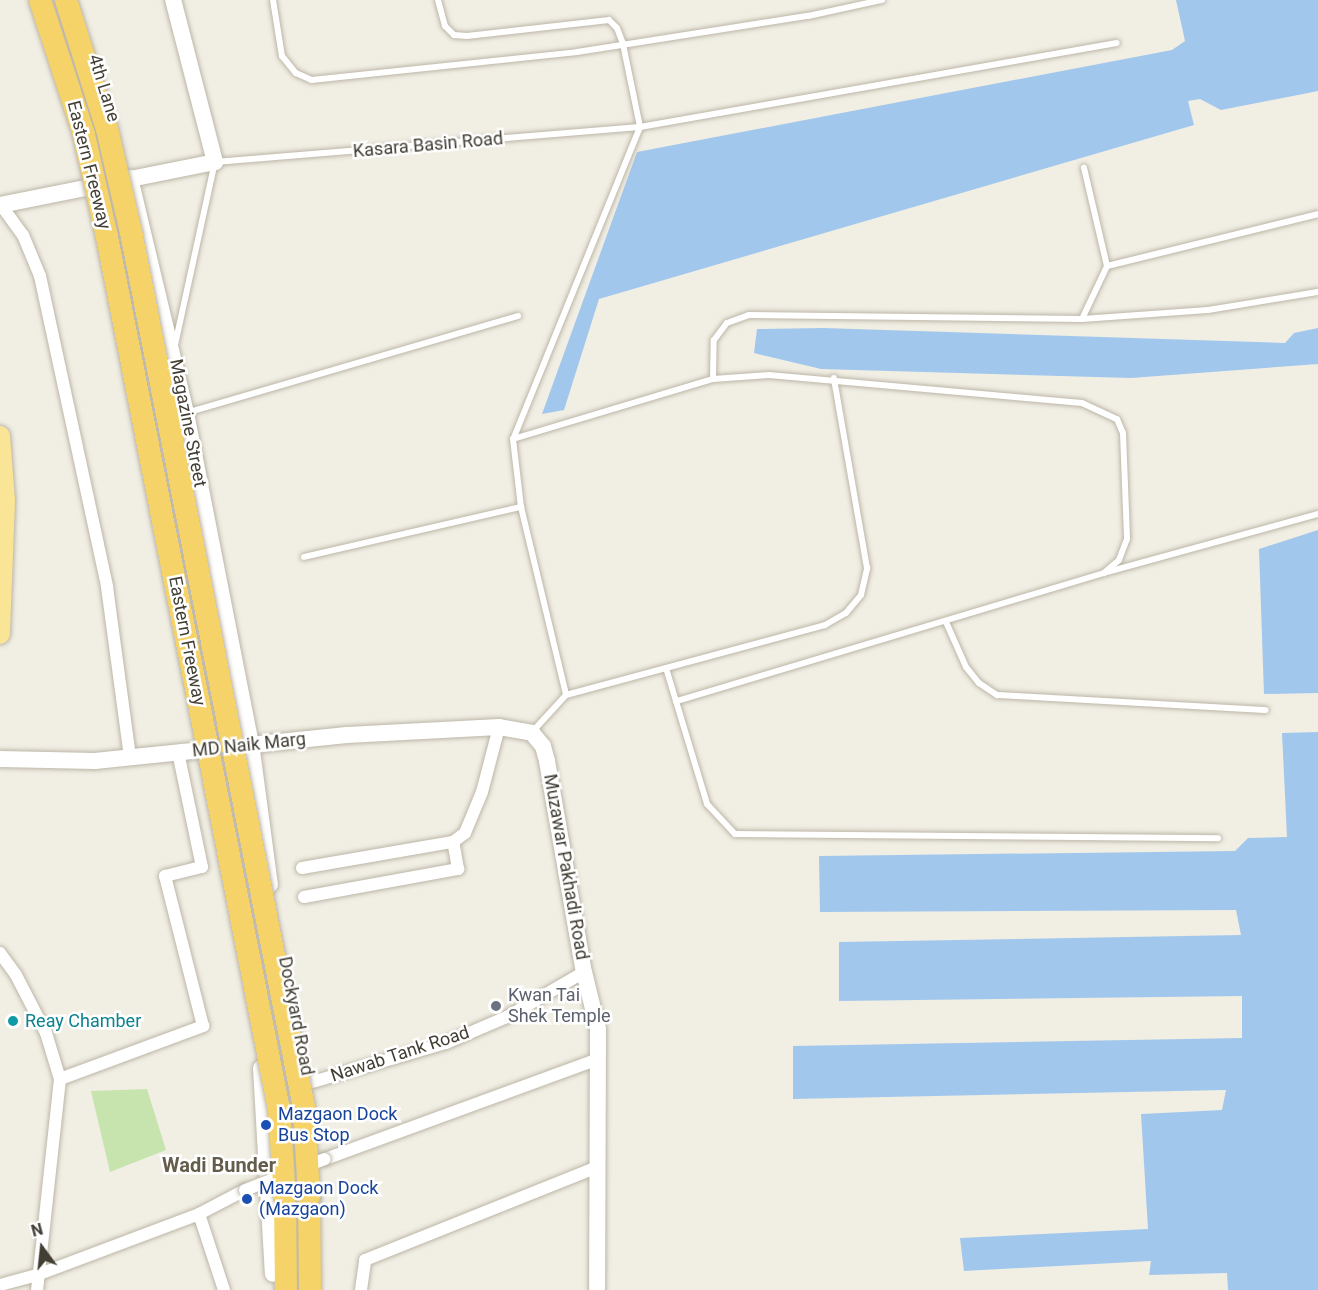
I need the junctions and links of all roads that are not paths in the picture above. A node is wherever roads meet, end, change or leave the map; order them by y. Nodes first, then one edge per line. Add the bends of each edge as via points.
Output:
1 (31, 0) edge
2 (40, 0) edge
3 (66, 0) edge
4 (77, 0) edge
5 (173, 0) edge
6 (273, 0) edge
7 (438, 0) edge
8 (882, 0) edge
9 (1117, 43) dead end
10 (623, 44) junction
11 (640, 127) junction
12 (216, 162) junction
13 (1084, 168) dead end
14 (129, 177) junction
15 (86, 188) junction
16 (0, 205) edge
17 (1318, 214) edge
18 (1107, 266) junction
19 (1318, 292) edge
20 (518, 315) dead end
21 (1082, 319) junction
22 (174, 353) junction
23 (834, 378) junction
24 (713, 379) junction
25 (186, 413) junction
26 (0, 436) edge
27 (513, 439) junction
28 (521, 507) junction
29 (1318, 513) edge
30 (304, 557) dead end
31 (1104, 573) junction
32 (946, 622) junction
33 (0, 634) edge
34 (666, 668) junction
35 (566, 695) junction
36 (676, 701) junction
37 (1266, 710) dead end
38 (499, 728) junction
39 (532, 733) junction
40 (251, 743) junction
41 (199, 750) junction
42 (178, 752) junction
43 (130, 758) junction
44 (0, 759) edge
45 (1218, 838) dead end
46 (453, 842) junction
47 (302, 868) dead end
48 (304, 897) dead end
49 (0, 953) edge
50 (584, 972) junction
51 (596, 1060) junction
52 (60, 1079) junction
53 (309, 1083) junction
54 (320, 1162) junction
55 (597, 1167) junction
56 (268, 1184) junction
57 (199, 1214) junction
58 (37, 1275) junction
59 (0, 1285) edge
60 (279, 1286) edge
61 (37, 1290) edge
62 (224, 1290) edge
63 (310, 1290) edge
64 (321, 1290) edge
65 (361, 1290) edge
66 (597, 1290) edge

1 - 15 street via 54,67
2 - 60 highway, Eastern Freeway, bridge via 84,135 108,237 279,1110
3 - 63 highway, Eastern Freeway, bridge via 107,129 131,232 303,1107
4 - 14 street, 4th Lane
5 - 12 street, Magazine Street
6 - 10 lane via 282,56 296,73 312,80
7 - 10 lane via 440,15 454,34 467,36 602,18 617,28
8 - 10 lane via 808,16
9 - 11 lane, Kasara Basin Road
10 - 11 lane
11 - 12 lane, Kasara Basin Road
11 - 27 lane
12 - 14 street
12 - 22 lane, Magazine Street
13 - 18 lane
14 - 15 street
14 - 22 street, 4th Lane
15 - 16 street
15 - 41 street
16 - 43 street via 23,235 40,276 107,587
17 - 18 lane
18 - 21 lane
19 - 21 lane via 1208,310
20 - 25 lane
21 - 24 lane via 750,315 727,323 714,340
22 - 25 street, Magazine Street
23 - 24 lane via 769,375
23 - 31 lane via 1082,403 1117,419 1123,433 1127,539 1119,560
23 - 34 lane via 867,568 861,595 846,614 825,626
24 - 27 lane
25 - 40 street, Magazine Street
26 - 33 main road via 5,501
27 - 28 lane
28 - 30 lane
28 - 35 lane
29 - 31 lane
31 - 32 lane
32 - 36 lane
32 - 37 lane via 966,667 979,683 997,695
34 - 35 lane
34 - 36 lane
35 - 39 lane
36 - 45 lane via 707,804 735,834
38 - 39 street
38 - 40 street, MD Naik Marg
38 - 46 street via 482,792 465,833
39 - 50 street, Muzawar Pakhadi Road via 543,746 547,761
40 - 41 street, MD Naik Marg
40 - 53 street, Dockyard Road via 271,889
41 - 42 street, MD Naik Marg
41 - 56 street via 263,1080
42 - 43 street, MD Naik Marg
42 - 52 street via 202,867 165,876 203,1026
43 - 44 street, MD Naik Marg
46 - 47 street
46 - 48 street via 458,869
49 - 52 street via 46,1033
50 - 51 street, Muzawar Pakhadi Road via 598,1029
50 - 53 street, Nawab Tank Road via 507,1017 446,1043
51 - 54 street
51 - 55 street, Muzawar Pakhadi Road
52 - 58 street
53 - 54 street, Dockyard Road
54 - 56 street
54 - 57 street, bridge
54 - 64 street, Dockyard Road
55 - 65 street via 365,1260
55 - 66 street, Muzawar Pakhadi Road
56 - 60 street
57 - 58 street
57 - 62 street
58 - 59 street
58 - 61 street

